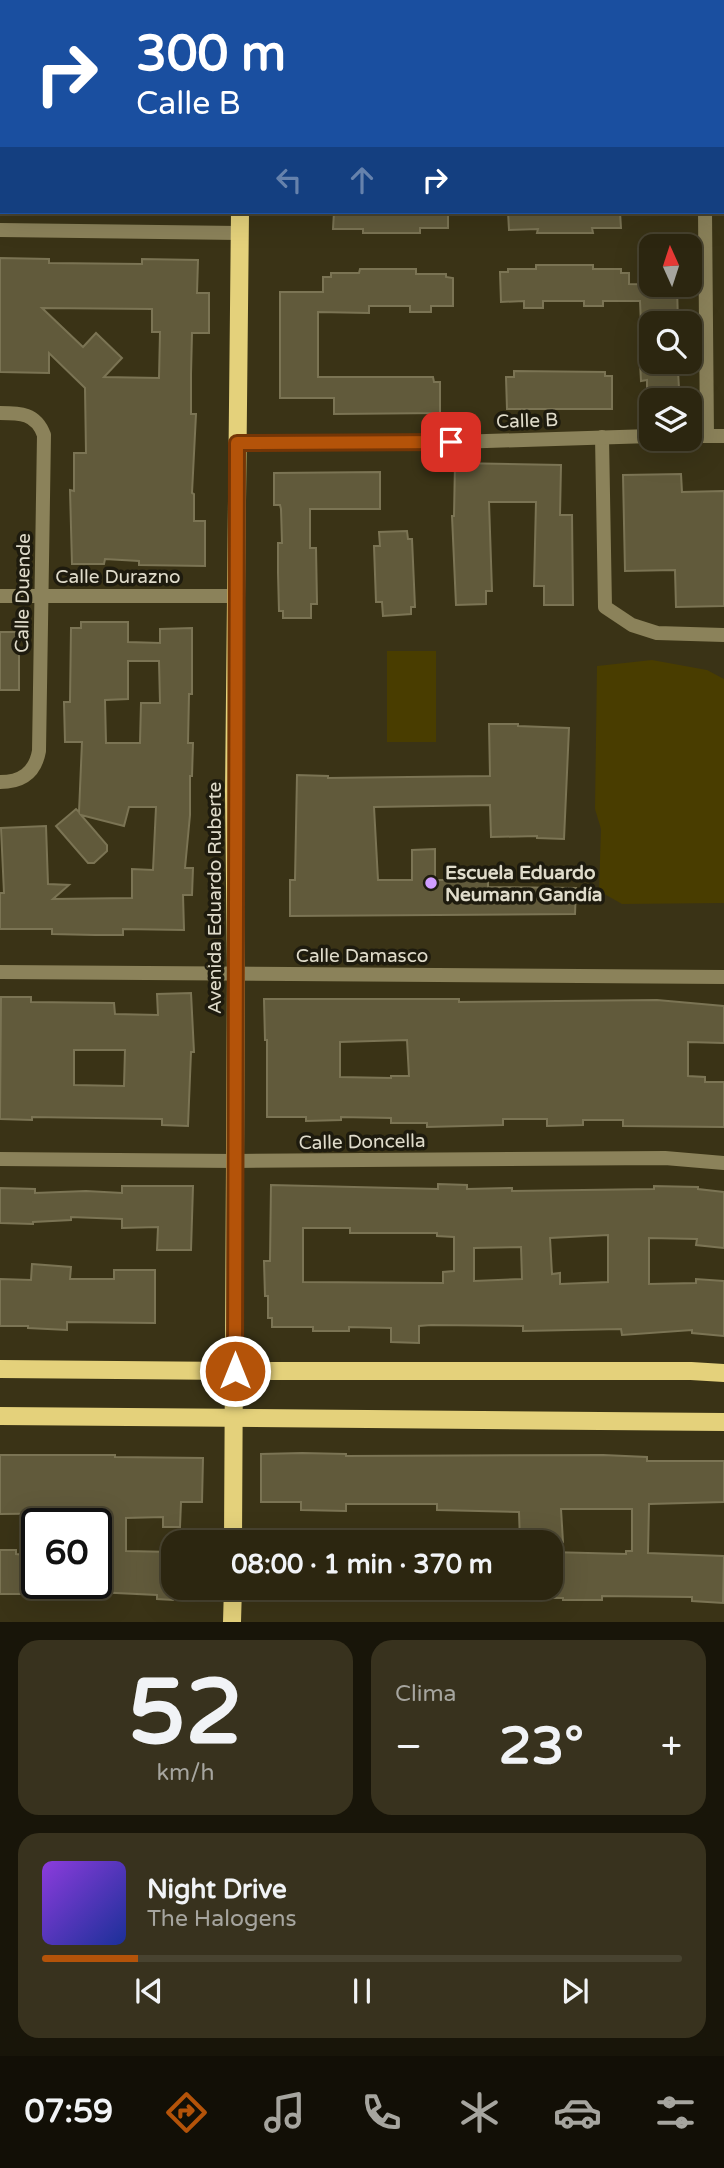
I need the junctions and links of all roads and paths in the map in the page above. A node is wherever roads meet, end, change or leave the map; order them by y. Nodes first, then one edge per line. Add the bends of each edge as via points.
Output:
1 (240, 214) edge
2 (705, 214) edge
3 (0, 230) edge
4 (239, 233) junction
5 (0, 413) edge
6 (639, 436) edge
7 (702, 436) edge
8 (707, 436) junction
9 (724, 436) edge
10 (603, 437) junction
11 (237, 443) junction
12 (41, 595) junction
13 (0, 596) edge
14 (235, 596) junction
15 (724, 635) edge
16 (0, 782) edge
17 (0, 972) edge
18 (236, 974) junction
19 (724, 977) edge
20 (0, 1159) edge
21 (235, 1161) junction
22 (724, 1163) edge
23 (0, 1369) edge
24 (235, 1371) junction
25 (724, 1373) edge
26 (0, 1416) edge
27 (234, 1418) junction
28 (724, 1422) edge
29 (233, 1530) edge
30 (233, 1600) edge
31 (232, 1622) edge

1 - 4 main road, Avenida Eduardo Ruberte
2 - 8 street
3 - 4 street
4 - 11 main road, Avenida Eduardo Ruberte
5 - 12 street, Calle Duende via 30,416 44,435
6 - 10 street, Calle B
7 - 8 street
8 - 9 street
10 - 11 street, Calle B
10 - 15 street via 605,607 632,625 657,633
11 - 14 main road, Avenida Eduardo Ruberte
12 - 13 street, Calle Durazno
12 - 14 street, Calle Durazno
12 - 16 street, Calle Duende via 37,760 27,776
14 - 18 main road, Avenida Eduardo Ruberte
17 - 18 street, Calle Damasco
18 - 19 street, Calle Damasco
18 - 21 main road, Avenida Eduardo Ruberte
20 - 21 street, Calle Doncella
21 - 22 street, Calle Doncella via 665,1158
21 - 24 main road, Avenida Eduardo Ruberte
23 - 24 main road
24 - 25 main road
24 - 27 main road, Avenida Eduardo Ruberte
26 - 27 main road
27 - 28 main road
27 - 29 main road, Avenida Eduardo Ruberte
30 - 31 main road

